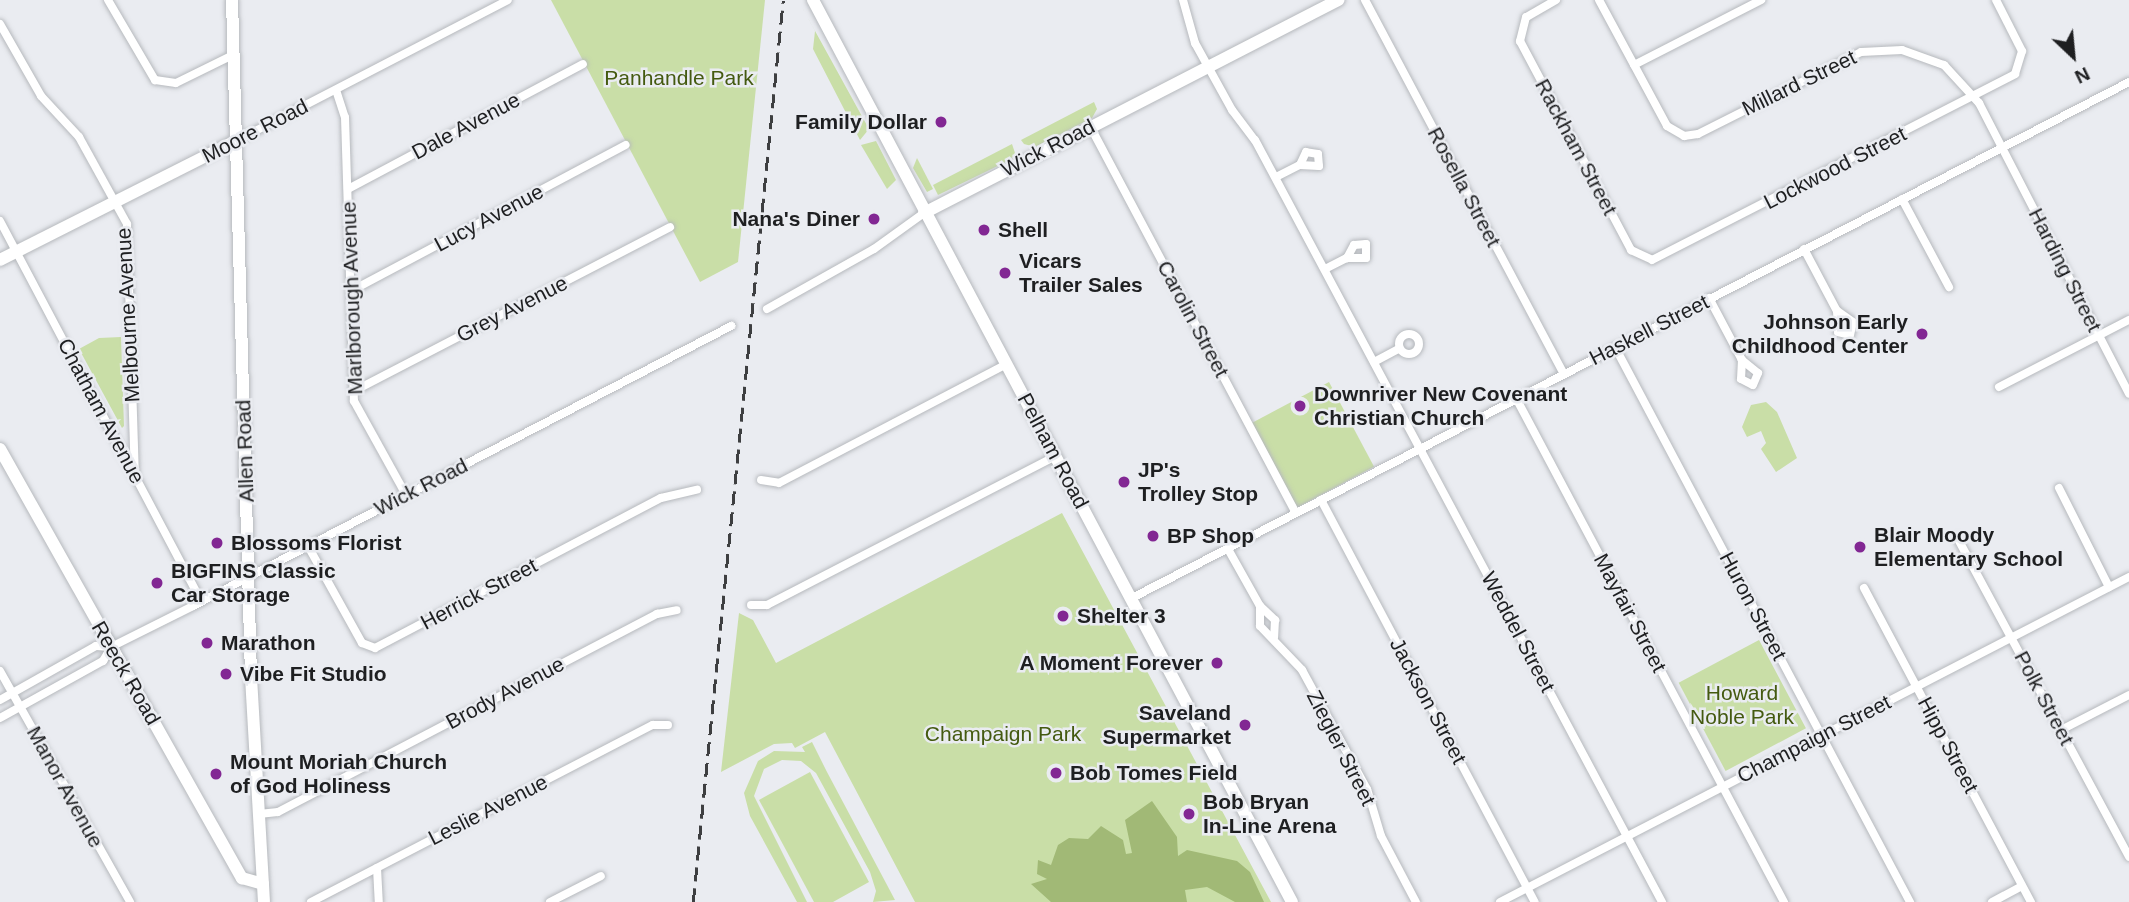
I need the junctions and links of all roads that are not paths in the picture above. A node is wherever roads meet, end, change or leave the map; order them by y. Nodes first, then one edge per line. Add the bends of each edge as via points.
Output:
1 (108, 0) edge
2 (232, 0) edge
3 (509, 0) edge
4 (813, 0) edge
5 (1183, 0) edge
6 (1338, 0) edge
7 (1365, 0) edge
8 (1556, 0) edge
9 (1599, 0) edge
10 (1761, 0) edge
11 (1996, 0) edge
12 (493, 4) edge
13 (0, 24) edge
14 (233, 55) junction
15 (583, 64) dead end
16 (1634, 65) junction
17 (1208, 66) junction
18 (2129, 82) edge
19 (336, 90) junction
20 (1975, 96) junction
21 (1090, 126) junction
22 (236, 141) junction
23 (626, 145) dead end
24 (2002, 146) junction
25 (1300, 165) dead end
26 (1276, 177) junction
27 (348, 189) junction
28 (1902, 199) junction
29 (115, 202) junction
30 (924, 213) junction
31 (0, 221) edge
32 (670, 227) dead end
33 (1804, 249) junction
34 (16, 251) junction
35 (1347, 258) dead end
36 (1642, 259) joint
37 (0, 260) edge
38 (1325, 269) junction
39 (1949, 287) dead end
40 (351, 290) junction
41 (1709, 298) junction
42 (767, 309) dead end
43 (1837, 311) dead end
44 (2129, 320) edge
45 (731, 326) dead end
46 (2099, 336) junction
47 (1615, 347) junction
48 (1397, 350) dead end
49 (1742, 360) dead end
50 (1374, 362) junction
51 (1007, 364) junction
52 (1564, 374) junction
53 (1999, 387) dead end
54 (354, 391) junction
55 (2129, 394) edge
56 (1516, 398) junction
57 (1420, 448) junction
58 (0, 449) edge
59 (1056, 456) junction
60 (135, 476) junction
61 (761, 480) dead end
62 (2059, 488) dead end
63 (697, 490) dead end
64 (406, 495) junction
65 (1321, 500) junction
66 (1296, 513) junction
67 (1958, 539) dead end
68 (308, 546) junction
69 (1228, 549) junction
70 (248, 576) junction
71 (2129, 577) edge
72 (2109, 587) junction
73 (1864, 588) dead end
74 (1132, 598) junction
75 (201, 601) junction
76 (751, 605) dead end
77 (1260, 606) junction
78 (677, 610) dead end
79 (1275, 637) junction
80 (2012, 637) junction
81 (111, 647) junction
82 (0, 671) edge
83 (1917, 686) junction
84 (12, 693) junction
85 (2129, 695) edge
86 (0, 699) edge
87 (20, 708) junction
88 (0, 718) edge
89 (667, 724) dead end
90 (2061, 730) junction
91 (1822, 736) junction
92 (1723, 786) junction
93 (259, 814) junction
94 (1626, 836) junction
95 (2129, 857) edge
96 (377, 868) junction
97 (601, 876) dead end
98 (263, 884) junction
99 (2022, 886) junction
100 (1528, 888) junction
101 (130, 902) edge
102 (264, 902) edge
103 (311, 902) edge
104 (379, 902) edge
105 (550, 902) edge
106 (1292, 902) edge
107 (1416, 902) edge
108 (1500, 902) edge
109 (1535, 902) edge
110 (1662, 902) edge
111 (1784, 902) edge
112 (1910, 902) edge
113 (1992, 902) edge
114 (2031, 902) edge

1 - 14 street via 156,80 176,83
2 - 14 main road, Allen Road
3 - 12 street, Moore Road
4 - 30 main road, Pelham Road
5 - 17 street, Weddel Street via 1190,31
6 - 17 main road, Wick Road
7 - 52 street, Rosella Street
8 - 36 street, Rackham Street via 1531,13 1519,30 1520,41 1630,250
9 - 16 street
10 - 16 street
11 - 20 street, Lockwood Street via 2020,47 2021,64 2010,78
12 - 19 street, Moore Road
13 - 29 street, Melbourne Avenue via 36,89 79,137
14 - 22 main road, Allen Road
15 - 27 street, Dale Avenue
16 - 20 street, Millard Street via 1667,126 1680,135 1698,134 1849,56 1874,50 1902,50 1931,58 1956,74
17 - 21 main road, Wick Road
17 - 26 street, Weddel Street
18 - 24 street, Haskell Street
19 - 22 street, Moore Road
19 - 27 street, Marlborough Avenue via 344,106
20 - 24 street, Millard Street
20 - 36 street, Lockwood Street via 1660,259
21 - 30 main road, Wick Road
21 - 66 street, Carolin Street
22 - 29 main road, Moore Road
22 - 70 main road, Allen Road
23 - 40 street, Lucy Avenue
24 - 28 street, Haskell Street
24 - 46 street, Harding Street
25 - 26 street
26 - 38 street, Weddel Street
27 - 40 street, Marlborough Avenue
28 - 33 street, Haskell Street
28 - 39 street
29 - 34 main road, Moore Road
29 - 60 street, Melbourne Avenue via 127,224
30 - 42 street, Wick Road via 874,249
30 - 51 main road, Pelham Road
31 - 34 street, Chatham Avenue
32 - 54 street, Grey Avenue
33 - 41 street, Haskell Street
33 - 43 street
34 - 37 main road, Moore Road
34 - 60 street, Chatham Avenue
35 - 38 street
38 - 50 street, Weddel Street
40 - 54 street, Marlborough Avenue
41 - 47 street, Haskell Street
41 - 49 street
44 - 46 street
45 - 64 street, Wick Road
46 - 53 street
46 - 55 street, Harding Street
47 - 52 street, Haskell Street
47 - 91 street, Huron Street
48 - 50 street
50 - 57 street, Weddel Street
51 - 59 main road, Pelham Road
51 - 61 street via 779,483
52 - 56 street, Haskell Street
54 - 64 street, Marlborough Avenue via 358,409
56 - 57 street, Haskell Street
56 - 92 street, Mayfair Street
57 - 65 street, Haskell Street
57 - 94 street, Weddel Street
58 - 81 main road, Reeck Road
59 - 74 main road, Pelham Road
59 - 76 street via 767,605
60 - 75 street, Chatham Avenue
62 - 72 street
63 - 68 street, Herrick Street via 661,498 375,648 362,642
64 - 68 street, Wick Road
65 - 66 street, Haskell Street
65 - 100 street, Jackson Street
66 - 69 street, Haskell Street
67 - 80 street, Polk Street
68 - 70 street, Wick Road
69 - 74 street, Haskell Street
69 - 77 street, Ziegler Street
70 - 75 street, Wick Road
70 - 93 main road, Allen Road
71 - 72 street, Champaign Street
72 - 80 street, Champaign Street
73 - 83 street, Hipp Street
74 - 106 main road, Pelham Road
75 - 81 street, Wick Road
77 - 79 street, Ziegler Street via 1275,620
77 - 79 street, Ziegler Street via 1261,626
78 - 93 street, Brody Avenue via 657,614 278,812
79 - 107 street, Ziegler Street via 1302,670 1367,789 1381,836
80 - 83 street, Champaign Street
80 - 90 street, Polk Street
81 - 84 street, Wick Road via 96,646
81 - 87 street, Wick Road via 103,661
81 - 98 main road, Reeck Road via 242,878
82 - 84 street, Manor Avenue
83 - 91 street, Champaign Street
83 - 99 street, Hipp Street
84 - 86 street, Wick Road
84 - 87 street, Manor Avenue
85 - 90 street
87 - 88 street, Wick Road
87 - 101 street, Manor Avenue
89 - 96 street, Leslie Avenue via 653,725
90 - 95 street, Polk Street
91 - 92 street, Champaign Street
91 - 112 street, Huron Street
92 - 94 street, Champaign Street
92 - 111 street, Mayfair Street
93 - 98 main road, Allen Road
94 - 100 street, Champaign Street
94 - 110 street, Weddel Street
96 - 103 street, Leslie Avenue
96 - 104 street
97 - 105 street
98 - 102 main road, Allen Road
99 - 113 street
99 - 114 street, Hipp Street
100 - 108 street, Champaign Street
100 - 109 street, Jackson Street

